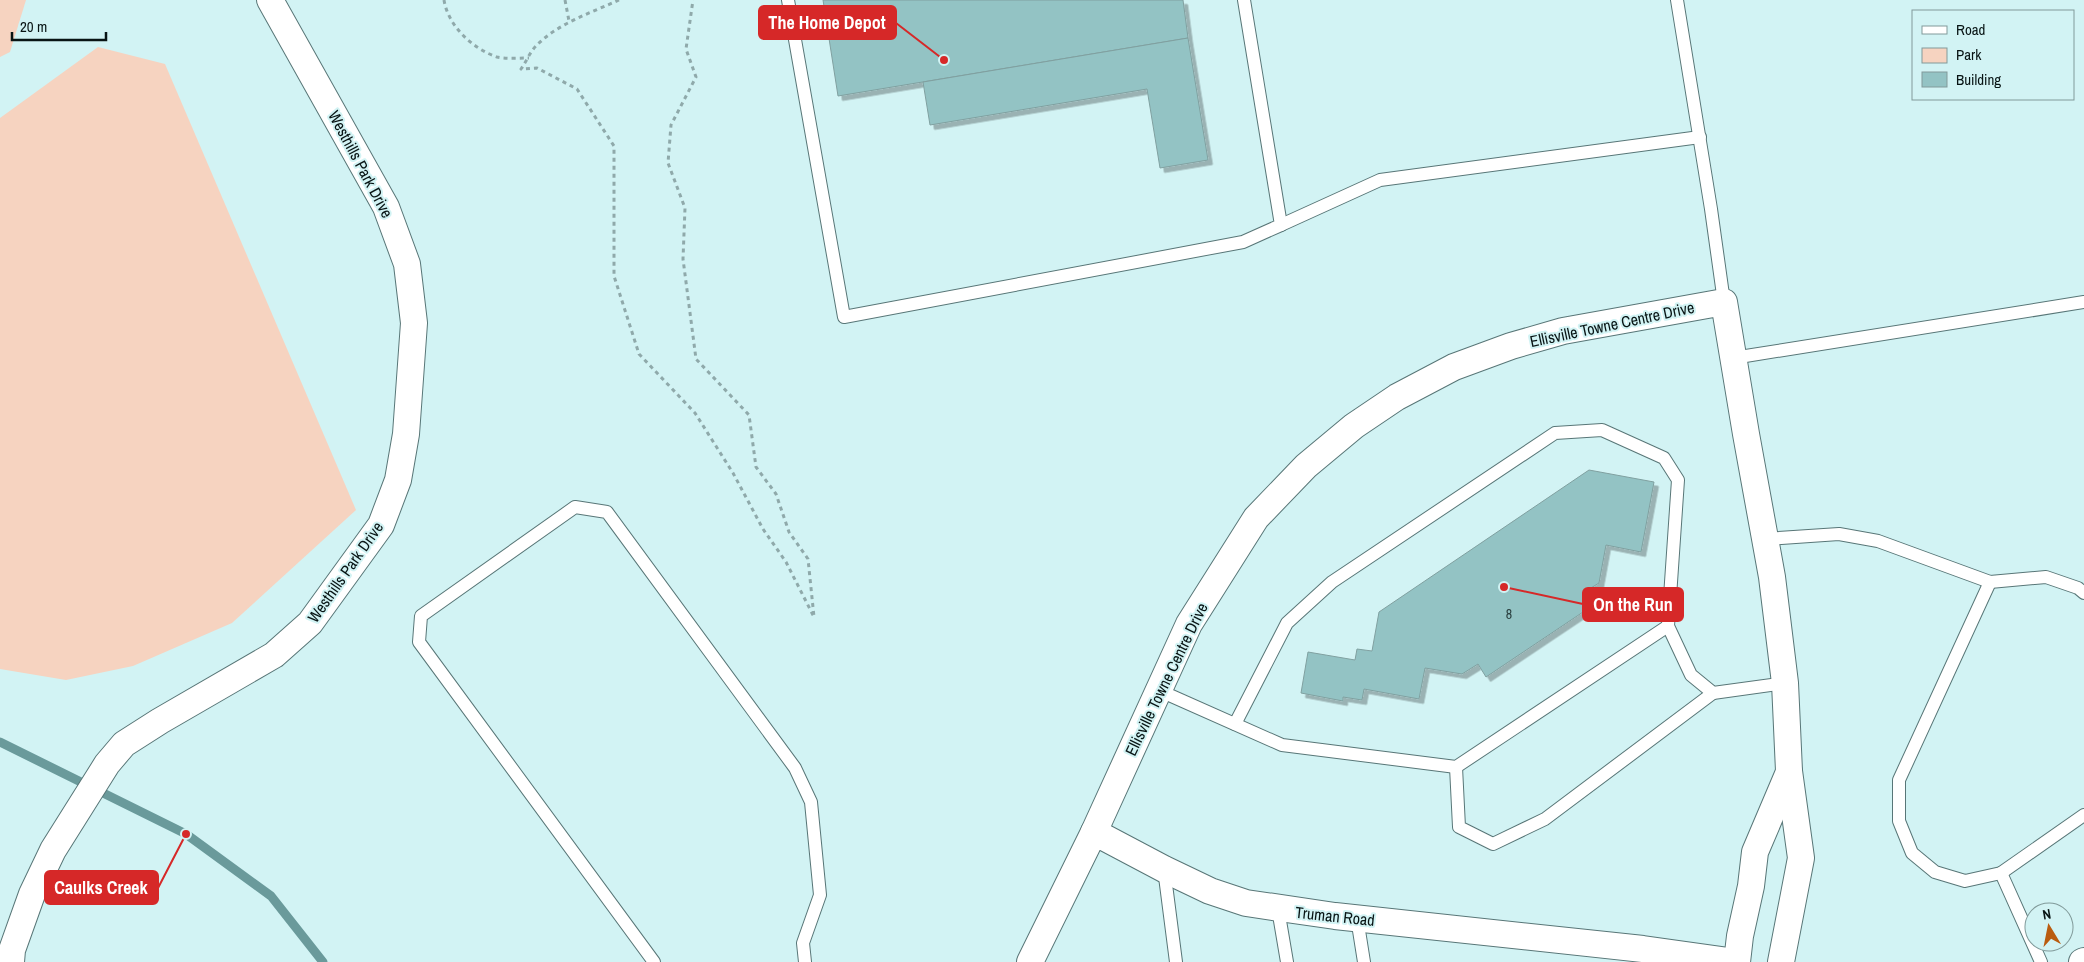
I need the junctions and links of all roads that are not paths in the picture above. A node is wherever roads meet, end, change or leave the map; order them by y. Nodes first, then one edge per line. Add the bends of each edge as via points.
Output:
1 (270, 0) edge
2 (788, 0) edge
3 (1244, 0) edge
4 (1677, 0) edge
5 (1700, 137) junction
6 (1282, 224) junction
7 (1724, 302) junction
8 (2084, 302) edge
9 (1733, 358) junction
10 (1766, 540) junction
11 (1990, 582) junction
12 (2084, 593) edge
13 (1668, 626) junction
14 (1785, 683) junction
15 (1158, 690) junction
16 (1713, 693) junction
17 (1234, 724) junction
18 (1456, 767) junction
19 (1789, 771) junction
20 (2084, 815) edge
21 (1094, 832) junction
22 (1164, 870) junction
23 (2001, 873) junction
24 (1278, 910) junction
25 (1356, 918) junction
26 (1642, 956) edge
27 (11, 962) edge
28 (654, 962) edge
29 (805, 962) edge
30 (1030, 962) edge
31 (1176, 962) edge
32 (1287, 962) edge
33 (1364, 962) edge
34 (1736, 962) edge
35 (1781, 962) edge
36 (2041, 962) edge

1 - 27 street, Westhills Park Drive via 386,206 407,264 414,323 406,434 398,480 381,525 310,623 274,655 124,744 107,764 53,850 32,894 12,950
2 - 6 lane via 844,317 1243,242
3 - 6 lane
4 - 5 lane
5 - 6 lane via 1380,180
5 - 7 lane
7 - 9 street
7 - 15 street, Ellisville Towne Centre Drive via 1563,331 1511,346 1454,367 1397,397 1354,426 1306,466 1256,518 1189,624
8 - 9 lane
9 - 10 street
10 - 11 lane via 1839,534 1878,541
10 - 14 street
11 - 12 lane via 2046,577
11 - 23 lane via 1899,780 1899,820 1912,853 1935,872 1964,881
13 - 16 lane via 1691,675
13 - 17 lane via 1678,480 1664,458 1602,430 1555,433 1332,582 1287,623
13 - 18 lane
14 - 16 lane
14 - 19 street
15 - 17 lane
15 - 21 street, Ellisville Towne Centre Drive
16 - 18 lane via 1545,819 1493,844 1459,827
17 - 18 lane via 1282,745
19 - 34 street via 1756,852
19 - 35 street via 1801,858
20 - 23 lane
21 - 22 street, Truman Road
21 - 30 street
22 - 24 street, Truman Road via 1246,904
22 - 31 lane
23 - 36 lane
24 - 25 street, Truman Road
24 - 32 lane
25 - 26 street, Truman Road
25 - 33 lane
26 - 34 street, Truman Road
28 - 29 lane via 419,642 421,616 575,507 607,512 795,768 811,802 820,895 803,942

